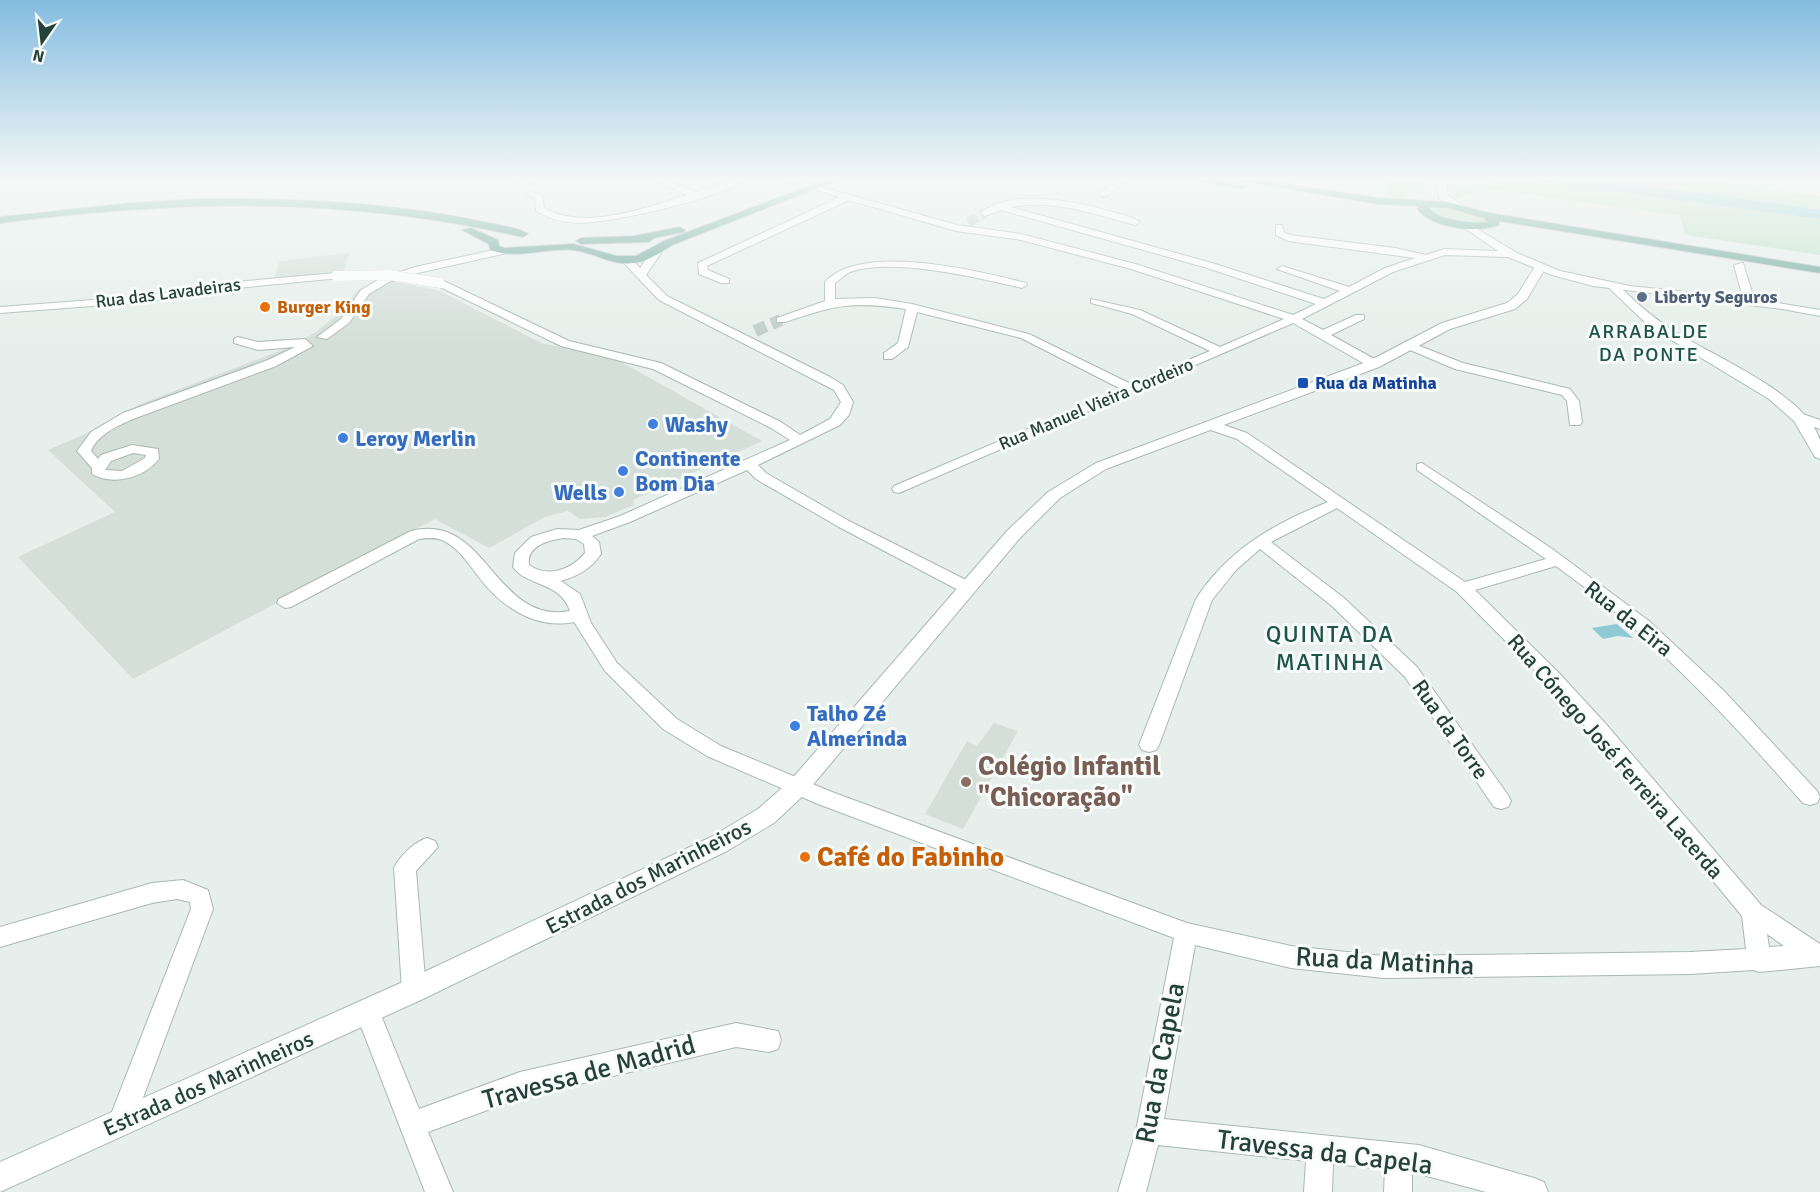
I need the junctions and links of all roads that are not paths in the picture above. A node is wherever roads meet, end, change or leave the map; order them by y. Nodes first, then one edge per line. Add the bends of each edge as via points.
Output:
1 (474, 234) edge
2 (524, 234) edge
3 (664, 234) edge
4 (697, 234) edge
5 (767, 234) edge
6 (997, 234) edge
7 (1095, 234) edge
8 (1280, 234) edge
9 (1493, 234) edge
10 (1535, 234) edge
11 (1544, 234) edge
12 (532, 235) junction
13 (638, 238) junction
14 (493, 244) junction
15 (660, 249) junction
16 (503, 251) junction
17 (1510, 254) junction
18 (477, 257) junction
19 (1422, 257) junction
20 (627, 261) junction
21 (1739, 265) junction
22 (1540, 267) junction
23 (1282, 268) dead end
24 (1820, 270) edge
25 (642, 273) junction
26 (1820, 278) edge
27 (725, 281) dead end
28 (1022, 285) dead end
29 (1614, 287) junction
30 (1349, 290) junction
31 (1095, 301) dead end
32 (830, 303) junction
33 (1325, 303) junction
34 (1750, 303) junction
35 (912, 307) junction
36 (0, 310) edge
37 (1820, 313) edge
38 (1360, 317) dead end
39 (781, 320) tunnel mouth
40 (1294, 320) junction
41 (755, 331) tunnel mouth
42 (1322, 335) junction
43 (742, 337) junction
44 (238, 341) dead end
45 (306, 344) junction
46 (1407, 345) junction
47 (1220, 351) junction
48 (888, 356) dead end
49 (1374, 364) junction
50 (1131, 389) junction
51 (1797, 416) junction
52 (1220, 421) junction
53 (1575, 422) dead end
54 (1820, 425) edge
55 (101, 432) junction
56 (1242, 436) junction
57 (799, 440) junction
58 (123, 451) junction
59 (1820, 454) edge
60 (749, 465) junction
61 (98, 467) junction
62 (1422, 467) dead end
63 (899, 489) dead end
64 (1340, 502) junction
65 (625, 519) junction
66 (580, 535) junction
67 (1261, 542) junction
68 (593, 548) junction
69 (1557, 561) junction
70 (581, 567) junction
71 (545, 577) junction
72 (968, 588) junction
73 (1463, 588) junction
74 (285, 603) dead end
75 (577, 606) junction
76 (1149, 745) dead end
77 (798, 787) junction
78 (1810, 797) dead end
79 (1501, 801) dead end
80 (427, 847) dead end
81 (1753, 912) junction
82 (1187, 933) junction
83 (0, 937) edge
84 (1818, 955) edge
85 (1759, 961) junction
86 (414, 990) junction
87 (367, 1011) junction
88 (769, 1040) dead end
89 (121, 1122) junction
90 (412, 1125) junction
91 (1149, 1131) junction
92 (1320, 1150) junction
93 (1399, 1157) junction
94 (0, 1177) edge
95 (439, 1192) edge
96 (1132, 1192) edge
97 (1318, 1192) edge
98 (1398, 1192) edge
99 (1534, 1192) edge

1 - 14 main road
2 - 12 main road
3 - 13 main road
4 - 15 main road
5 - 27 street via 704,262 700,268 703,272
6 - 40 street via 1135,267
7 - 33 street
8 - 19 street via 1288,238
9 - 17 street
10 - 21 main road
11 - 24 main road
12 - 13 main road via 586,241
12 - 14 main road via 508,236
13 - 15 main road via 658,241
14 - 16 main road
14 - 18 street
15 - 20 main road
15 - 25 street
16 - 18 street
16 - 20 main road via 572,247
17 - 19 street via 1444,252
17 - 22 street
18 - 45 street via 385,280 365,292 345,321 323,337 328,340 325,343
19 - 30 street, Rua Manuel Vieira Cordeiro
20 - 25 street
21 - 26 main road
21 - 34 street
22 - 29 street
22 - 46 street, Estrada dos Marinheiros via 1516,304 1446,326
23 - 30 street
25 - 43 street via 650,288 663,298
28 - 32 street via 935,267 872,265 834,278 826,293
29 - 34 street
29 - 51 street via 1653,322 1722,363
30 - 33 street, Rua Manuel Vieira Cordeiro
31 - 47 street via 1136,312
32 - 35 street via 859,300
32 - 39 street
33 - 40 street, Rua Manuel Vieira Cordeiro
34 - 37 street
35 - 48 street via 904,345
35 - 50 street via 1024,336
36 - 57 street, Rua das Lavadeiras, bridge via 145,299 336,276 390,275 440,283 565,344 657,366
38 - 42 street
40 - 42 street
40 - 47 street, Rua Manuel Vieira Cordeiro
41 - 43 street
42 - 49 street
43 - 57 street via 826,380 845,395 842,416
44 - 45 street via 258,345
45 - 55 street via 272,363 128,416
46 - 49 street, Estrada dos Marinheiros
46 - 53 street via 1459,366 1566,392 1573,401
47 - 50 street, Rua Manuel Vieira Cordeiro
49 - 52 street, Estrada dos Marinheiros
50 - 63 street, Rua Manuel Vieira Cordeiro
51 - 54 street
51 - 59 street
52 - 56 street, Rua Cónego José Ferreira Lacerda
52 - 56 street, Rua Cónego José Ferreira Lacerda
52 - 72 street, Estrada dos Marinheiros via 1110,462 1068,485 1032,515
55 - 58 street
55 - 61 street via 84,451
56 - 64 street, Rua Cónego José Ferreira Lacerda
57 - 60 street
58 - 61 street via 106,458
58 - 61 street via 148,449 154,455 148,464 123,474 100,474
60 - 65 street
60 - 72 street via 761,477 844,524
62 - 69 street, Rua da Eira
64 - 67 street via 1305,515
64 - 73 street, Rua Cónego José Ferreira Lacerda
65 - 66 street
65 - 68 street
66 - 68 street
66 - 71 street via 554,534 526,547 519,560 521,567
67 - 76 street via 1222,573 1204,599
67 - 79 street, Rua da Torre via 1338,602 1411,672
68 - 70 street
69 - 73 street
69 - 78 street, Rua da Eira via 1617,604 1672,652
70 - 71 street
70 - 75 street
71 - 75 street
72 - 77 street, Estrada dos Marinheiros
73 - 81 street, Rua Cónego José Ferreira Lacerda via 1598,728
74 - 75 street via 416,534 429,532 459,543 502,594 533,612 556,619
75 - 77 street, Rua da Matinha via 611,667 670,724 714,751
77 - 82 street, Rua da Matinha
77 - 86 street, Estrada dos Marinheiros via 766,816 719,844
80 - 86 street via 405,868
81 - 84 street, Rua Cónego José Ferreira Lacerda
81 - 85 street
82 - 85 street, Rua da Matinha via 1291,957 1374,966
82 - 91 street, Rua da Capela
83 - 89 street via 175,888 200,897 202,909
84 - 85 street, Rua da Matinha
86 - 87 street, Estrada dos Marinheiros
87 - 89 street, Estrada dos Marinheiros
87 - 90 street
88 - 90 street, Travessa de Madrid via 736,1035 552,1077
89 - 94 street, Estrada dos Marinheiros
90 - 95 street
91 - 92 street, Travessa da Capela
91 - 96 street, Rua da Capela
92 - 93 street, Travessa da Capela
92 - 97 street
93 - 98 street
93 - 99 street, Travessa da Capela via 1419,1159

